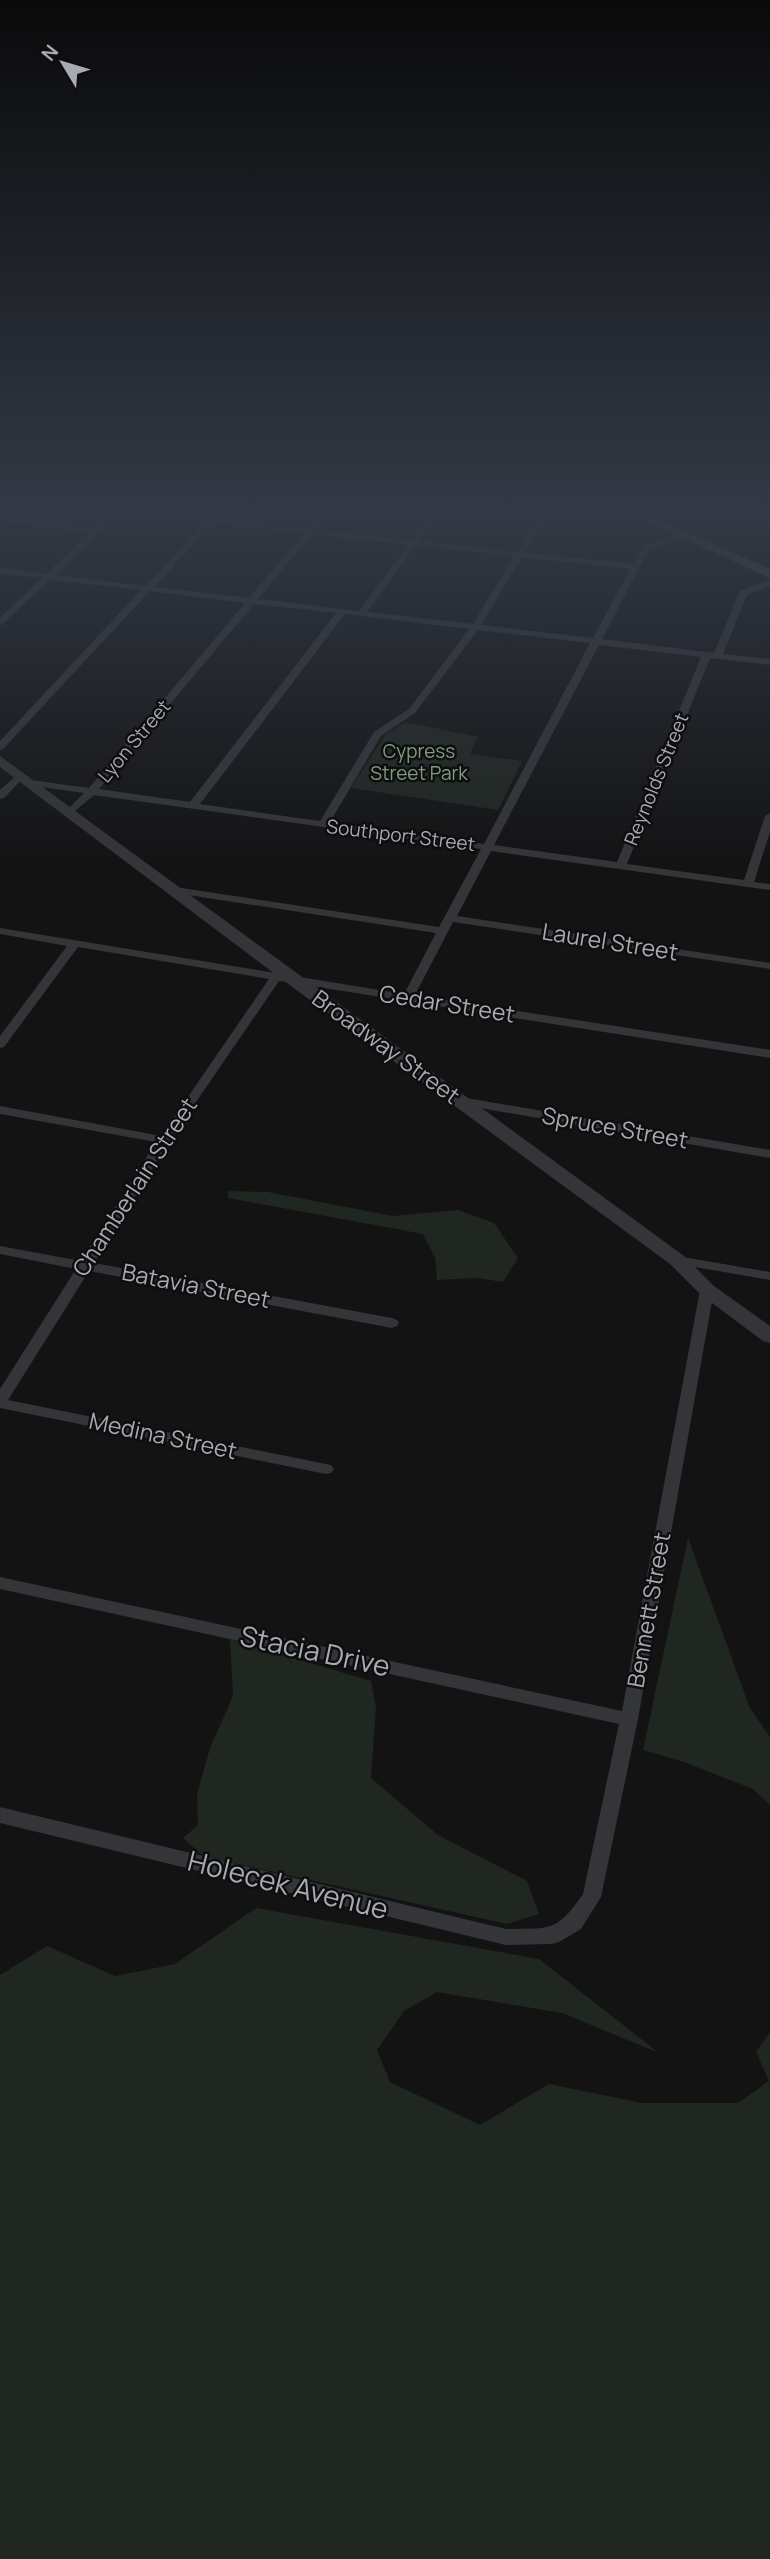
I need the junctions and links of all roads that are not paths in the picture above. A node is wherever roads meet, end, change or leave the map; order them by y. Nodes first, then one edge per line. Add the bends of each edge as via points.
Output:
1 (113, 626) edge
2 (231, 626) edge
3 (331, 626) edge
4 (476, 626) edge
5 (479, 626) edge
6 (605, 626) edge
7 (727, 626) edge
8 (597, 642) junction
9 (713, 655) junction
10 (770, 662) edge
11 (0, 747) edge
12 (0, 760) edge
13 (25, 779) junction
14 (90, 792) junction
15 (0, 796) edge
16 (193, 806) junction
17 (70, 812) junction
18 (770, 816) edge
19 (323, 825) junction
20 (488, 847) junction
21 (621, 866) junction
22 (748, 884) junction
23 (770, 887) edge
24 (175, 890) junction
25 (449, 918) junction
26 (0, 931) edge
27 (443, 931) junction
28 (75, 943) junction
29 (770, 966) edge
30 (284, 979) junction
31 (408, 997) junction
32 (0, 1044) edge
33 (770, 1055) edge
34 (461, 1101) junction
35 (0, 1110) edge
36 (164, 1140) junction
37 (770, 1154) edge
38 (0, 1250) edge
39 (677, 1260) junction
40 (84, 1265) junction
41 (770, 1276) edge
42 (707, 1290) junction
43 (392, 1323) dead end
44 (770, 1336) edge
45 (0, 1402) edge
46 (326, 1469) dead end
47 (0, 1583) edge
48 (629, 1719) junction
49 (0, 1815) edge
50 (574, 1923) joint

1 - 11 street
2 - 14 street, Lyon Street
3 - 16 street
4 - 19 street via 412,711 377,734
5 - 8 street
6 - 8 street
7 - 9 street, Reynolds Street
8 - 9 street
8 - 20 street
9 - 10 street
9 - 21 street, Reynolds Street
12 - 13 street, Broadway Street
13 - 14 street, Southport Street
13 - 15 street
13 - 17 street, Broadway Street
14 - 16 street, Southport Street
14 - 17 street, Lyon Street
16 - 19 street, Southport Street
17 - 24 street, Broadway Street
18 - 22 street
19 - 20 street, Southport Street
20 - 21 street, Southport Street
20 - 25 street
21 - 22 street, Southport Street
22 - 23 street, Southport Street
24 - 27 street
24 - 30 street, Broadway Street
25 - 27 street
25 - 29 street, Laurel Street
26 - 28 street, Cedar Street
27 - 31 street
28 - 30 street, Cedar Street
28 - 32 street
30 - 31 street, Cedar Street
30 - 34 street, Broadway Street
30 - 36 street, Chamberlain Street
31 - 33 street, Cedar Street
34 - 37 street, Spruce Street
34 - 39 street, Broadway Street
35 - 36 street
36 - 40 street, Chamberlain Street
38 - 40 street, Batavia Street
39 - 41 street
39 - 42 street, Broadway Street
40 - 43 street, Batavia Street
40 - 45 street, Chamberlain Street
42 - 44 street, Broadway Street
42 - 48 street, Bennett Street
45 - 46 street, Medina Street
47 - 48 street, Stacia Drive
48 - 50 street, Bennett Street via 593,1897
49 - 50 street, Holecek Avenue via 506,1937 552,1936

